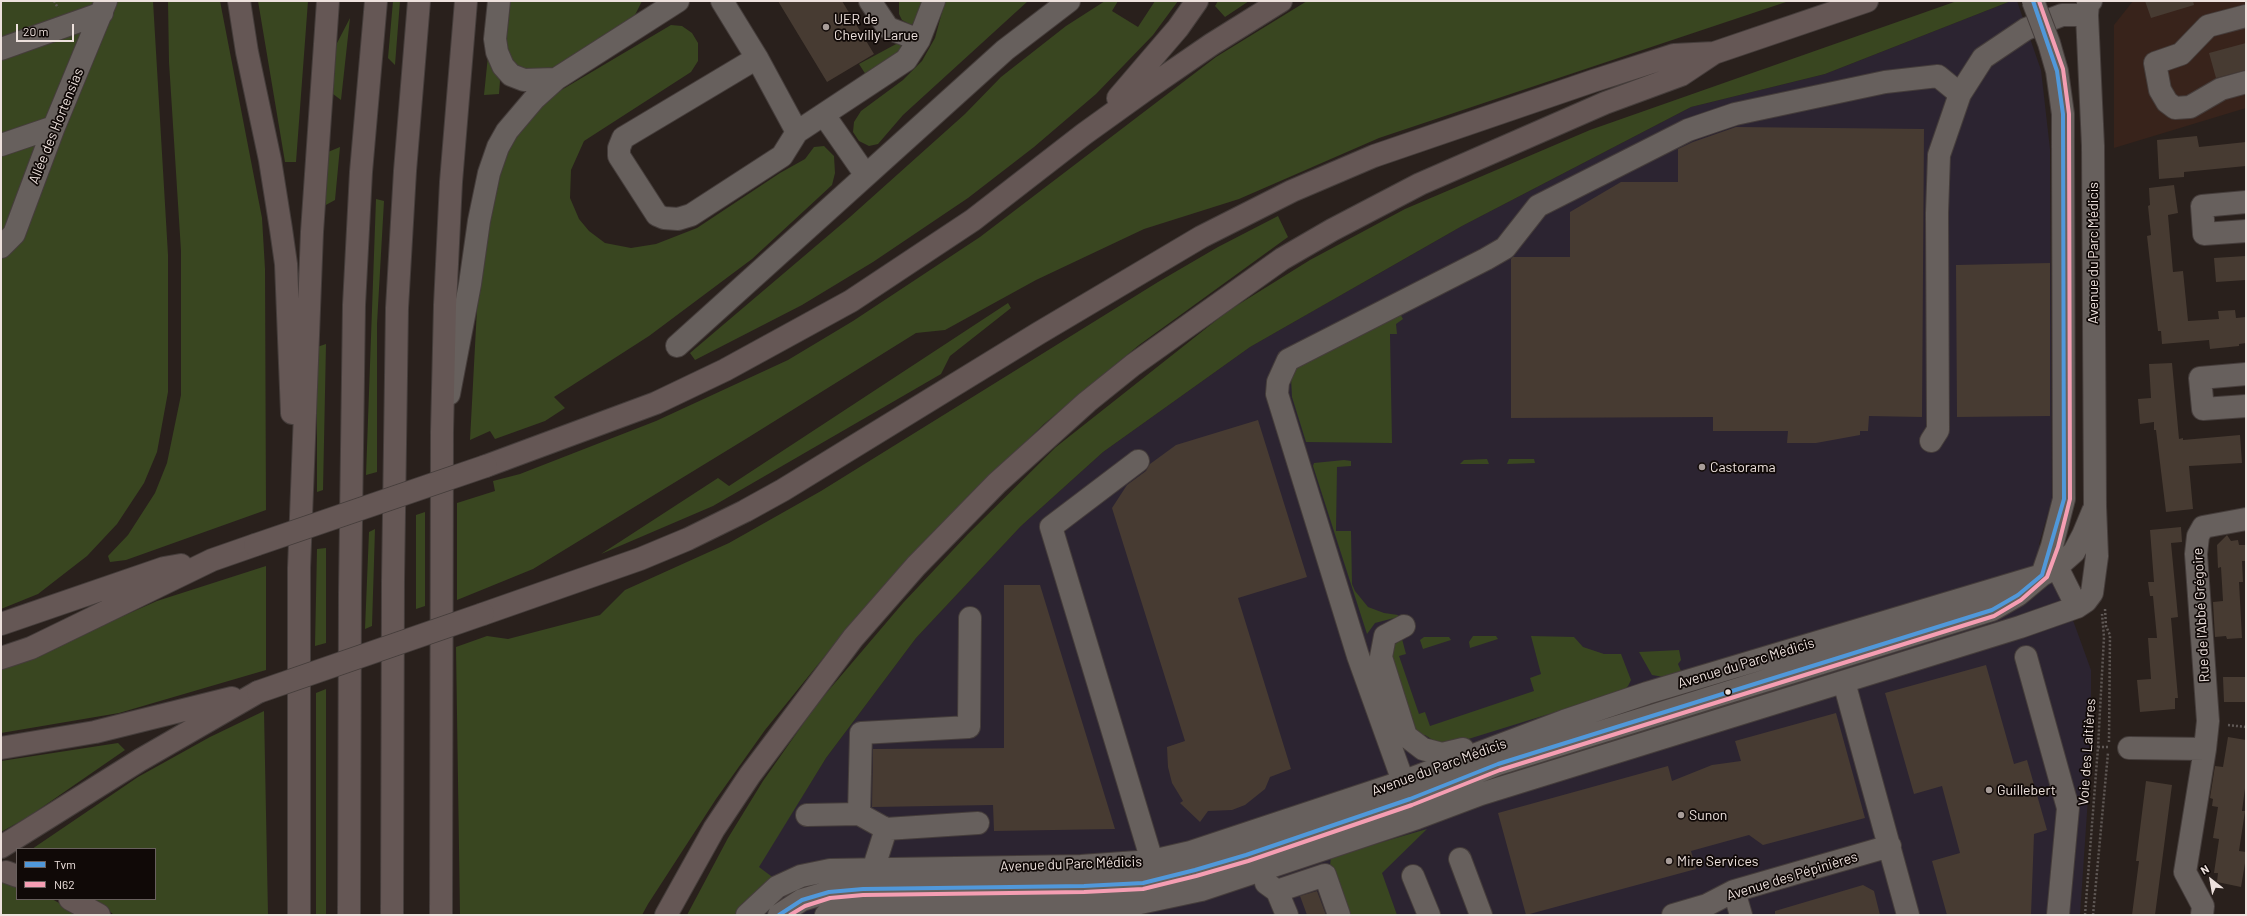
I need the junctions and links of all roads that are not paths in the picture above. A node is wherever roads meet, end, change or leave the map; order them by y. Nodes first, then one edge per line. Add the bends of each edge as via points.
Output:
1 (239, 1) edge
2 (328, 1) edge
3 (376, 1) edge
4 (419, 1) edge
5 (466, 1) edge
6 (473, 1) edge
7 (499, 1) edge
8 (678, 1) edge
9 (722, 1) edge
10 (870, 1) edge
11 (934, 1) edge
12 (1069, 1) edge
13 (1197, 1) edge
14 (1281, 1) edge
15 (1867, 1) edge
16 (2033, 1) edge
17 (104, 7) edge
18 (2089, 8) edge
19 (2246, 16) edge
20 (919, 40) junction
21 (1, 49) edge
22 (1709, 53) junction
23 (757, 58) junction
24 (461, 66) junction
25 (556, 80) junction
26 (2246, 82) edge
27 (1960, 94) junction
28 (824, 115) junction
29 (54, 127) junction
30 (797, 132) junction
31 (1084, 134) junction
32 (1, 145) edge
33 (865, 174) junction
34 (2246, 202) edge
35 (2246, 231) edge
36 (1, 247) edge
37 (678, 346) dead end
38 (2246, 374) edge
39 (2246, 406) edge
40 (442, 432) junction
41 (1931, 441) dead end
42 (1138, 461) dead end
43 (2095, 506) junction
44 (2246, 519) edge
45 (212, 560) junction
46 (299, 568) junction
47 (2050, 571) junction
48 (2089, 602) junction
49 (970, 618) dead end
50 (1, 624) edge
51 (1404, 626) dead end
52 (2026, 657) dead end
53 (1, 658) edge
54 (1844, 682) junction
55 (258, 692) junction
56 (1564, 720) junction
57 (1, 748) edge
58 (2129, 748) dead end
59 (2205, 749) junction
60 (1410, 800) junction
61 (859, 814) junction
62 (807, 815) dead end
63 (978, 823) dead end
64 (886, 829) junction
65 (1890, 846) junction
66 (1, 847) edge
67 (1460, 860) dead end
68 (1152, 861) junction
69 (873, 870) junction
70 (1253, 873) junction
71 (1413, 876) dead end
72 (1277, 891) junction
73 (1734, 891) junction
74 (1084, 893) edge
75 (72, 900) edge
76 (870, 912) edge
77 (98, 915) edge
78 (298, 915) edge
79 (350, 915) edge
80 (392, 915) edge
81 (441, 915) edge
82 (666, 915) edge
83 (747, 915) edge
84 (779, 915) edge
85 (826, 915) edge
86 (1287, 915) edge
87 (1339, 915) edge
88 (1429, 915) edge
89 (1481, 915) edge
90 (1673, 915) edge
91 (1741, 915) edge
92 (1908, 915) edge
93 (2058, 915) edge
94 (2202, 915) edge

1 - 46 highway via 278,200 286,264
2 - 46 highway via 312,232
3 - 79 highway via 361,172 354,304 350,592
4 - 80 highway via 397,308
5 - 24 highway
6 - 24 highway
7 - 25 street via 495,39 503,66 511,75 524,80
8 - 25 street
9 - 23 street
10 - 20 street via 888,28
11 - 20 street
12 - 33 street via 1005,50
13 - 31 highway via 1178,28
14 - 31 highway via 1206,48
15 - 22 highway
16 - 47 street, bridge via 2057,72 2063,114 2064,499
17 - 21 street
17 - 29 street, Allée des Hortensias
18 - 27 street via 2026,29 1983,58
18 - 43 street, Avenue du Parc Médicis via 2093,146
19 - 26 street via 2208,26 2182,54 2155,63 2160,90 2167,102 2175,108 2190,107 2221,89
20 - 28 street via 906,60
22 - 55 highway, bridge via 1674,55 1513,108 1374,156 1292,191 1201,237 783,490 688,539 640,559
22 - 82 highway via 1681,75 1605,103 1420,184 1307,244 1182,328 1110,384 1043,441 958,521 853,638 750,775 714,829
23 - 30 street
23 - 30 street via 623,138 618,156 657,215 678,219 691,215 782,156
24 - 40 highway via 447,241
25 - 40 street via 535,98 511,125 498,147 489,173
27 - 41 street via 1939,155 1938,430
27 - 60 street via 1938,76 1885,82 1735,114 1688,130 1538,206 1505,248 1288,360 1278,382 1277,394 1358,656
28 - 30 street
28 - 33 street
29 - 32 street
29 - 36 street, Allée des Hortensias via 14,234
31 - 45 highway, bridge via 967,224 851,301 726,370 656,403 486,466
33 - 37 street
34 - 35 street via 2202,206 2204,234
38 - 39 street via 2200,378 2204,409
40 - 81 highway
42 - 68 street via 1051,527
43 - 47 street, Avenue du Parc Médicis via 2074,552
43 - 48 street, Avenue du Parc Médicis via 2097,556
44 - 59 street, Rue de l'Abbé Grégoire via 2203,527 2198,536 2196,554 2208,721
45 - 50 highway via 164,568
45 - 53 highway via 31,648
46 - 78 highway
47 - 48 street
47 - 56 street, Avenue du Parc Médicis
47 - 60 street via 2018,595 1992,610 1498,764
48 - 54 street, Avenue du Parc Médicis via 2020,627
49 - 61 street via 969,727 862,733
51 - 56 street via 1385,636 1382,657 1406,736 1423,749 1442,754
52 - 93 street via 2068,808
54 - 60 street, Avenue du Parc Médicis via 1503,787
54 - 65 street
55 - 57 highway via 95,732
55 - 66 highway via 140,760
56 - 60 street, Avenue du Parc Médicis
58 - 59 street
59 - 94 street, Rue de l'Abbé Grégoire via 2185,872 2203,906
60 - 68 street, Avenue du Parc Médicis
60 - 70 street, Avenue du Parc Médicis
60 - 74 street via 1196,870
61 - 62 street
61 - 64 street
63 - 64 street
64 - 69 street
65 - 73 street, Avenue des Pépinières
65 - 92 street
67 - 89 street
68 - 74 street, Avenue du Parc Médicis
69 - 74 street, Avenue du Parc Médicis
69 - 83 street, Avenue du Parc Médicis via 830,870 801,876 777,887
70 - 72 street
70 - 74 street, Avenue du Parc Médicis via 1201,890 1140,902
71 - 88 street
72 - 86 street
72 - 87 street via 1325,875
73 - 90 street, Avenue des Pépinières via 1707,905
73 - 91 street
74 - 76 street, Avenue du Parc Médicis via 1041,907
74 - 84 street via 849,890 828,892 802,900
75 - 77 highway
76 - 85 street, Avenue du Parc Médicis via 837,911

